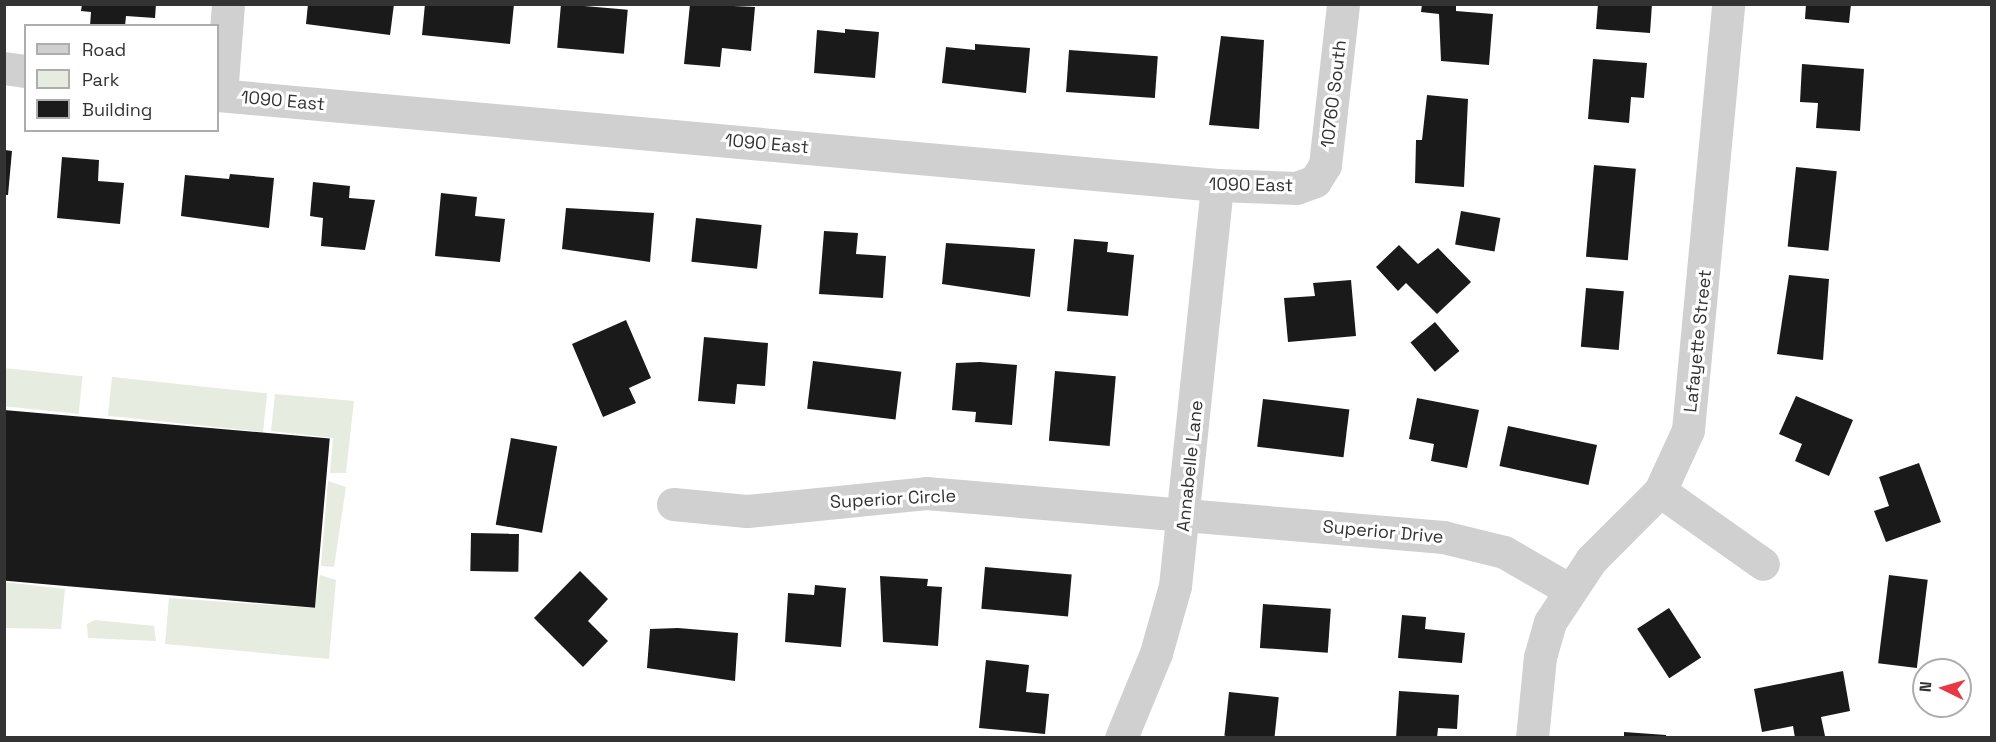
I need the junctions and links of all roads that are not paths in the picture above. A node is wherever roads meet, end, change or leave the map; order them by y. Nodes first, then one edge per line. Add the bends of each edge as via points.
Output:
1 (228, 4) edge
2 (1343, 4) edge
3 (1728, 4) edge
4 (4, 68) edge
5 (24, 71) edge
6 (219, 95) edge
7 (1315, 181) joint
8 (1217, 185) junction
9 (1660, 491) junction
10 (673, 504) dead end
11 (1186, 514) junction
12 (1763, 564) dead end
13 (1568, 589) junction
14 (1121, 738) edge
15 (1532, 738) edge

1 - 6 street
2 - 7 street, 10760 South via 1330,143
3 - 9 street, Lafayette Street via 1694,398 1677,462
4 - 5 street
6 - 8 street, 1090 East
7 - 8 street, 1090 East via 1276,189
8 - 11 street, Annabelle Lane
9 - 12 street
9 - 13 street, Lafayette Street
10 - 11 street, Superior Circle via 747,511 926,493
11 - 13 street, Superior Drive via 1474,542 1523,562
11 - 14 street, Annabelle Lane via 1175,586 1156,653
13 - 15 street, Lafayette Street via 1540,657

